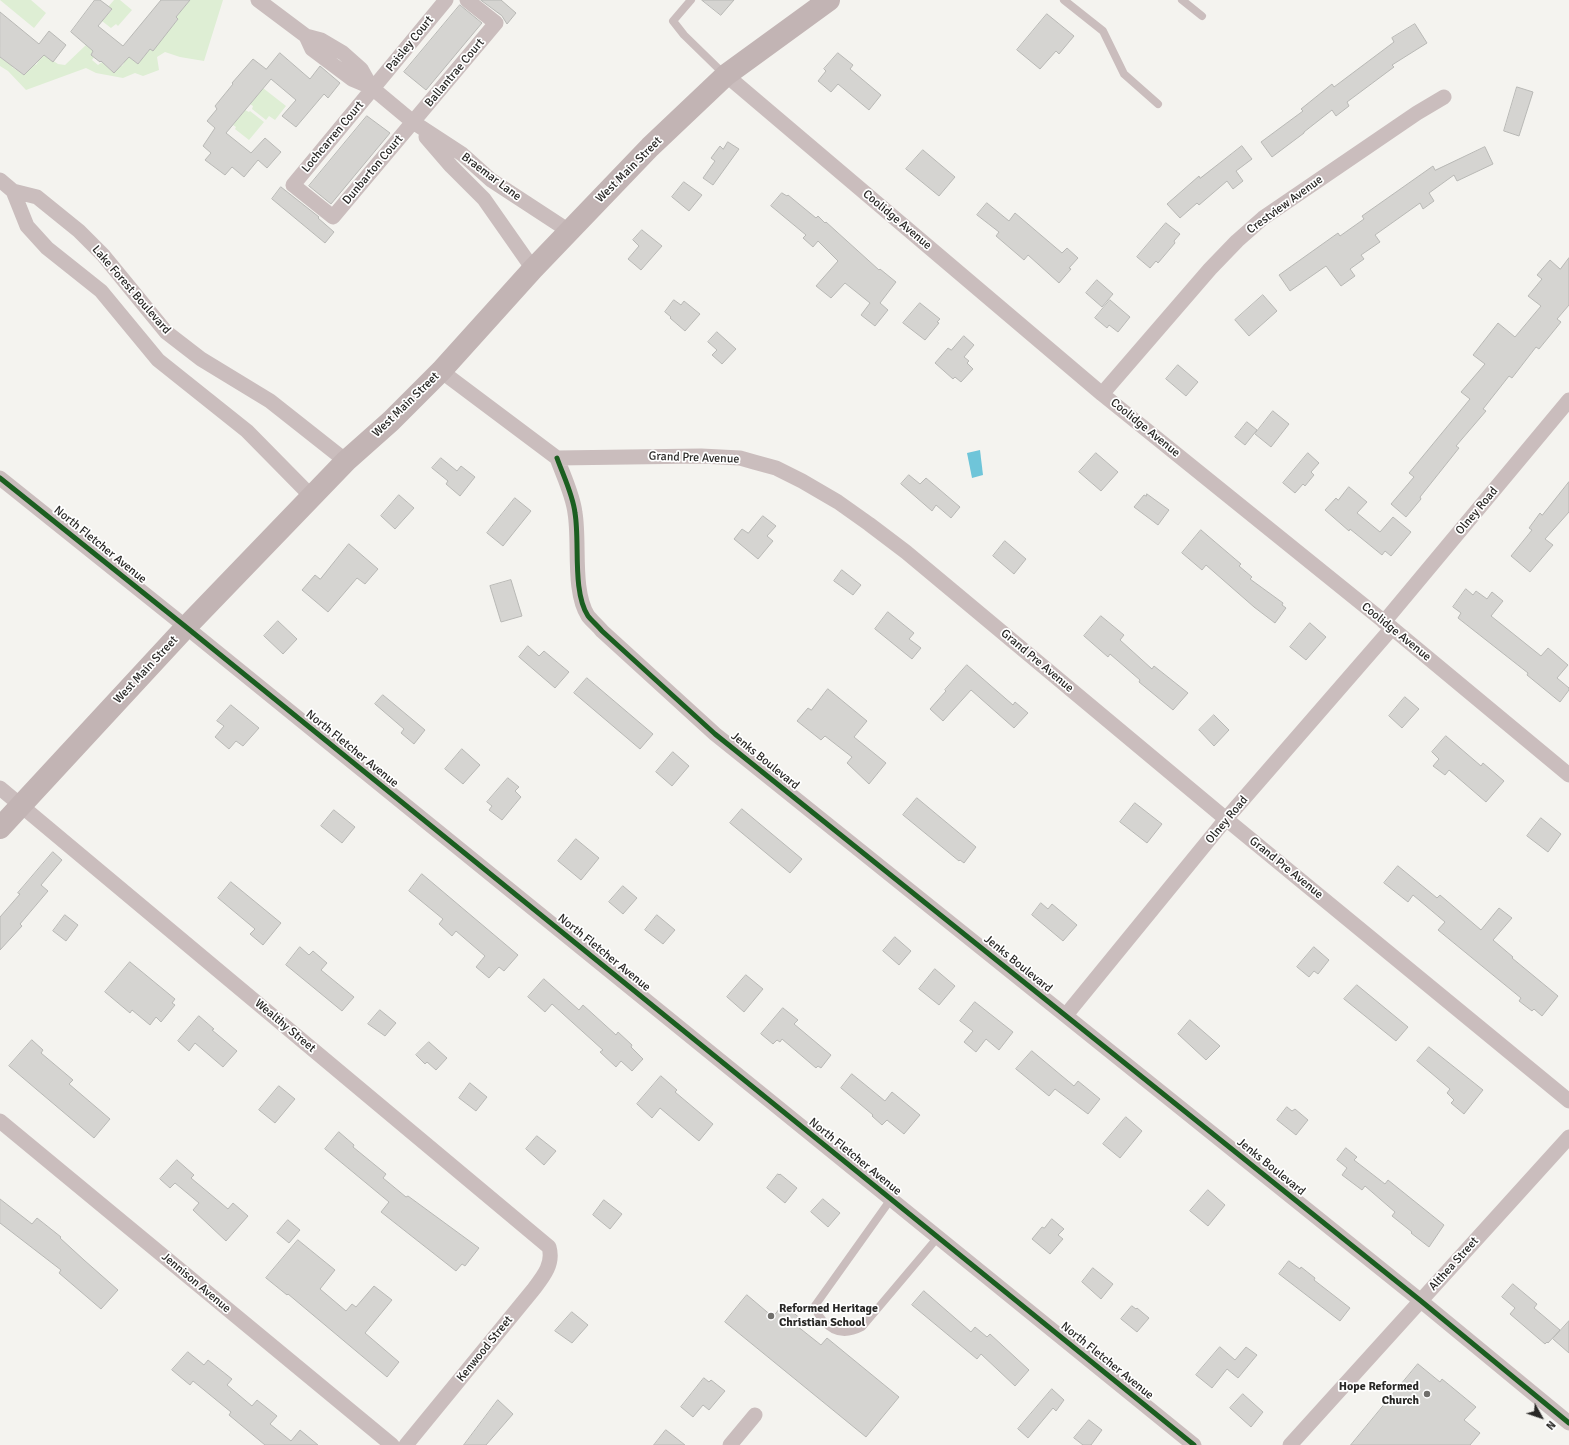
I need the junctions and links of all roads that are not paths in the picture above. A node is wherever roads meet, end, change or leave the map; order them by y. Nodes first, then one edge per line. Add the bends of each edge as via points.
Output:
1 (258, 0) edge
2 (446, 0) edge
3 (467, 0) edge
4 (691, 0) edge
5 (829, 0) edge
6 (1064, 0) edge
7 (1182, 0) edge
8 (1202, 16) dead end
9 (726, 75) junction
10 (372, 88) junction
11 (1444, 97) dead end
12 (1158, 104) dead end
13 (413, 122) junction
14 (0, 180) edge
15 (13, 191) junction
16 (333, 217) joint
17 (569, 231) junction
18 (533, 269) junction
19 (441, 371) junction
20 (1102, 394) junction
21 (1569, 400) edge
22 (557, 458) junction
23 (346, 461) junction
24 (0, 478) edge
25 (312, 497) junction
26 (1388, 625) junction
27 (186, 627) junction
28 (1569, 775) edge
29 (0, 788) edge
30 (20, 806) junction
31 (1226, 819) junction
32 (0, 828) edge
33 (1066, 1015) junction
34 (1569, 1100) edge
35 (0, 1121) edge
36 (1569, 1137) edge
37 (891, 1199) junction
38 (938, 1237) junction
39 (549, 1247) joint
40 (1420, 1301) junction
41 (755, 1415) dead end
42 (1569, 1423) edge
43 (392, 1445) edge
44 (406, 1445) edge
45 (730, 1445) edge
46 (1194, 1445) edge
47 (1290, 1445) edge

1 - 10 street, Braemar Lane via 306,36 321,40 343,54 361,69
2 - 10 street, Paisley Court
3 - 13 street, Ballantrae Court via 496,23
4 - 9 lane via 673,21
5 - 9 main road, West Main Street
6 - 12 lane via 1103,31 1124,74
7 - 8 lane
9 - 17 main road, West Main Street via 650,147
9 - 20 street, Coolidge Avenue
10 - 13 street, Braemar Lane
10 - 16 street, Lochcarren Court via 293,185
11 - 20 street, Crestview Avenue via 1417,112 1263,218 1210,269
13 - 16 street, Dunbarton Court
13 - 17 street, Braemar Lane via 462,154 492,180
13 - 18 street, Braemar Lane via 484,199
14 - 15 street, Lake Forest Boulevard
15 - 23 street, Lake Forest Boulevard via 36,197 80,231 166,332 201,359 270,401
15 - 25 street, Lake Forest Boulevard via 27,226 47,248 101,291 158,360 247,431
17 - 18 main road, West Main Street
18 - 19 main road, West Main Street
19 - 22 street
19 - 23 main road, West Main Street
20 - 26 street, Coolidge Avenue
21 - 26 street, Olney Road
22 - 31 street, Grand Pre Avenue via 740,458 776,468 802,481 838,502 906,552
22 - 33 street, Jenks Boulevard via 575,511 578,583 588,616 715,734
23 - 25 main road, West Main Street
24 - 27 street, North Fletcher Avenue
25 - 27 main road, West Main Street
26 - 28 street, Coolidge Avenue
26 - 31 street, Olney Road
27 - 30 main road, West Main Street
27 - 37 street, North Fletcher Avenue
29 - 30 street, Wealthy Street
30 - 32 main road, West Main Street
30 - 39 street, Wealthy Street
31 - 33 street, Olney Road
31 - 34 street, Grand Pre Avenue
33 - 40 street, Jenks Boulevard
35 - 43 street, Jennison Avenue
36 - 40 street, Althea Street
37 - 38 street, North Fletcher Avenue
37 - 38 lane via 814,1307 821,1320 843,1333 853,1332 862,1327
38 - 46 street, North Fletcher Avenue
39 - 44 street, Kenwood Street via 552,1255 549,1264 533,1290
40 - 42 street, Jenks Boulevard
40 - 47 street, Althea Street
41 - 45 street

